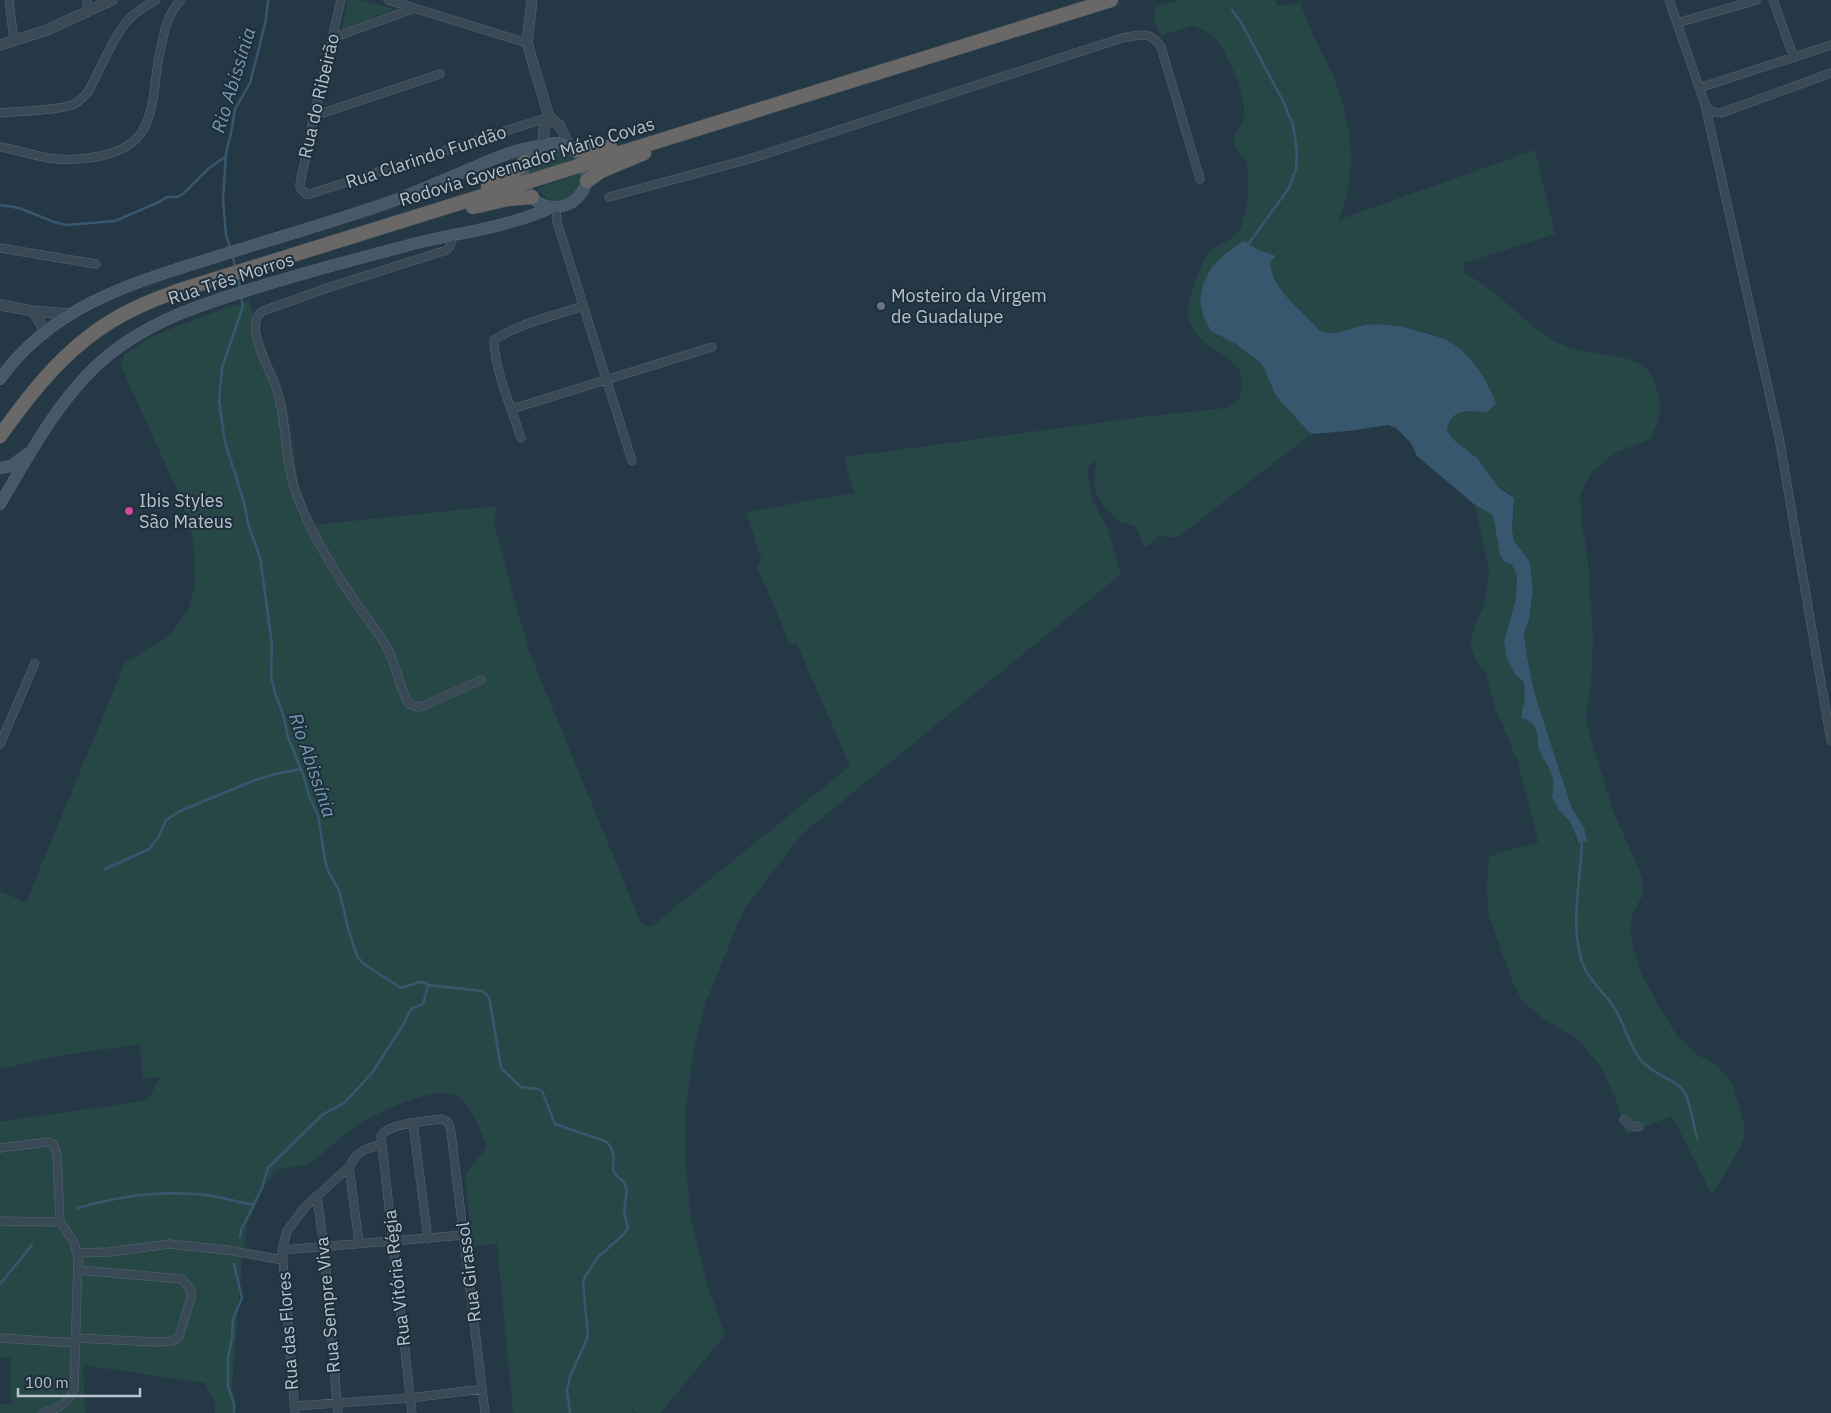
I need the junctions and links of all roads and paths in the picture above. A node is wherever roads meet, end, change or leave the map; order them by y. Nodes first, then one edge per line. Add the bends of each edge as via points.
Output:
1 (9, 0) edge
2 (87, 0) edge
3 (112, 0) edge
4 (156, 0) edge
5 (181, 0) edge
6 (341, 0) edge
7 (388, 0) edge
8 (532, 0) edge
9 (1111, 0) edge
10 (1669, 0) edge
11 (1757, 0) edge
12 (1773, 0) edge
13 (415, 8) junction
14 (88, 12) junction
15 (1677, 23) junction
16 (332, 38) junction
17 (14, 41) junction
18 (527, 43) junction
19 (1831, 45) edge
20 (0, 46) edge
21 (1794, 58) junction
22 (440, 74) dead end
23 (1831, 74) edge
24 (1699, 88) junction
25 (1705, 104) junction
26 (0, 113) edge
27 (314, 116) junction
28 (549, 117) junction
29 (539, 125) junction
30 (696, 129) junction
31 (673, 136) junction
32 (541, 145) junction
33 (0, 146) edge
34 (572, 147) junction
35 (525, 162) junction
36 (586, 164) junction
37 (1200, 179) dead end
38 (587, 181) junction
39 (524, 183) junction
40 (302, 191) joint
41 (532, 197) junction
42 (610, 197) dead end
43 (468, 200) junction
44 (554, 207) junction
45 (430, 212) junction
46 (453, 234) junction
47 (0, 248) edge
48 (96, 264) dead end
49 (0, 305) edge
50 (583, 306) junction
51 (32, 311) junction
52 (69, 314) junction
53 (45, 331) junction
54 (712, 347) dead end
55 (0, 379) edge
56 (607, 379) junction
57 (512, 409) junction
58 (0, 436) edge
59 (521, 438) dead end
60 (34, 447) junction
61 (632, 460) dead end
62 (0, 468) edge
63 (0, 504) edge
64 (35, 663) dead end
65 (481, 680) dead end
66 (1831, 741) edge
67 (0, 744) edge
68 (1624, 1120) dead end
69 (413, 1123) junction
70 (1639, 1127) dead end
71 (381, 1144) junction
72 (0, 1148) edge
73 (350, 1167) junction
74 (317, 1197) junction
75 (0, 1221) edge
76 (60, 1222) junction
77 (464, 1235) junction
78 (428, 1238) junction
79 (394, 1241) junction
80 (359, 1243) junction
81 (324, 1247) junction
82 (282, 1250) junction
83 (77, 1253) junction
84 (283, 1260) junction
85 (78, 1270) junction
86 (0, 1338) edge
87 (75, 1340) junction
88 (482, 1389) junction
89 (410, 1398) junction
90 (337, 1403) junction
91 (294, 1409) edge
92 (43, 1413) edge
93 (338, 1413) edge
94 (412, 1413) edge
95 (485, 1413) edge

1 - 17 street
2 - 14 street
3 - 14 street
4 - 26 street via 142,7 121,29 81,100 62,107
5 - 33 street via 166,21 148,120 138,138 126,148 106,155 67,159
6 - 16 street, Rua do Ribeirão
7 - 13 street
8 - 18 street
9 - 30 highway, Rodovia Governador Mário Covas
10 - 15 street
11 - 15 street
12 - 21 street
13 - 16 street
13 - 18 street
14 - 17 street
15 - 24 street
16 - 27 street, Rua do Ribeirão
17 - 20 street
18 - 28 street
19 - 21 street
21 - 24 street
22 - 27 street
23 - 25 street via 1721,113 1709,110
24 - 25 street
25 - 66 street via 1779,437
27 - 40 street, Rua do Ribeirão via 300,184
28 - 29 street
28 - 34 street via 560,126
29 - 32 street
29 - 40 street, Rua Clarindo Fundão via 310,194
30 - 31 highway, Rodovia Governador Mário Covas
30 - 34 highway via 673,130 593,151
31 - 36 highway, Rodovia Governador Mário Covas
31 - 38 highway via 646,152 596,173
32 - 34 main road, Rua Três Morros via 559,142
32 - 35 main road via 530,153
32 - 52 main road, Rua Três Morros via 511,152 390,202 113,291
34 - 36 main road
35 - 39 main road via 522,172
35 - 43 highway
36 - 38 main road
36 - 39 highway, Rodovia Governador Mário Covas
37 - 42 street via 1162,47 1144,35 1122,38 753,158
38 - 44 main road, Rua Três Morros via 574,202
39 - 41 main road
39 - 43 highway, Rodovia Governador Mário Covas
41 - 44 main road
41 - 45 highway via 462,210
43 - 45 highway, Rodovia Governador Mário Covas
44 - 46 main road, Rua Três Morros via 523,219
44 - 50 street
45 - 58 highway, Rodovia Governador Mário Covas via 157,299 123,315 76,346 46,375
46 - 60 main road, Rua Três Morros via 340,262 213,301 164,320 119,347 95,367 55,413
46 - 65 street via 447,250 264,311 257,316 255,326 256,337 279,396 294,488 329,562 394,661 409,704 417,708
47 - 48 street
49 - 51 street
50 - 56 street
50 - 57 street via 520,327 494,340 497,366
51 - 52 street
51 - 53 street
52 - 53 main road, Rua Três Morros
53 - 55 main road, Rua Três Morros
54 - 56 street
56 - 57 street
56 - 61 street
57 - 59 street
60 - 62 main road via 16,463
60 - 63 main road, Rua Três Morros
64 - 67 street
68 - 70 street
69 - 71 street via 386,1130 381,1136
69 - 77 street, Rua Girassol via 442,1119 450,1125
69 - 78 street
71 - 73 street via 364,1150
71 - 79 street, Rua Vitória Régia
72 - 76 street via 53,1144 57,1154
73 - 74 street
73 - 80 street
74 - 81 street, Rua Sempre Viva
74 - 82 street via 287,1231
75 - 76 street
76 - 83 street via 74,1242
77 - 78 street
77 - 88 street, Rua Girassol
78 - 79 street
79 - 80 street
79 - 89 street, Rua Vitória Régia
80 - 81 street
81 - 82 street
81 - 90 street, Rua Sempre Viva
82 - 84 street, Rua das Flores
83 - 84 street via 169,1244 217,1248
83 - 85 street
84 - 91 street, Rua das Flores
85 - 87 street
85 - 87 street via 182,1279 192,1296 179,1336 172,1341
86 - 87 street
87 - 92 street via 74,1389 70,1399 62,1406
88 - 89 street
88 - 95 street, Rua Girassol
89 - 90 street
89 - 94 street, Rua Vitória Régia
90 - 91 street
90 - 93 street, Rua Sempre Viva

